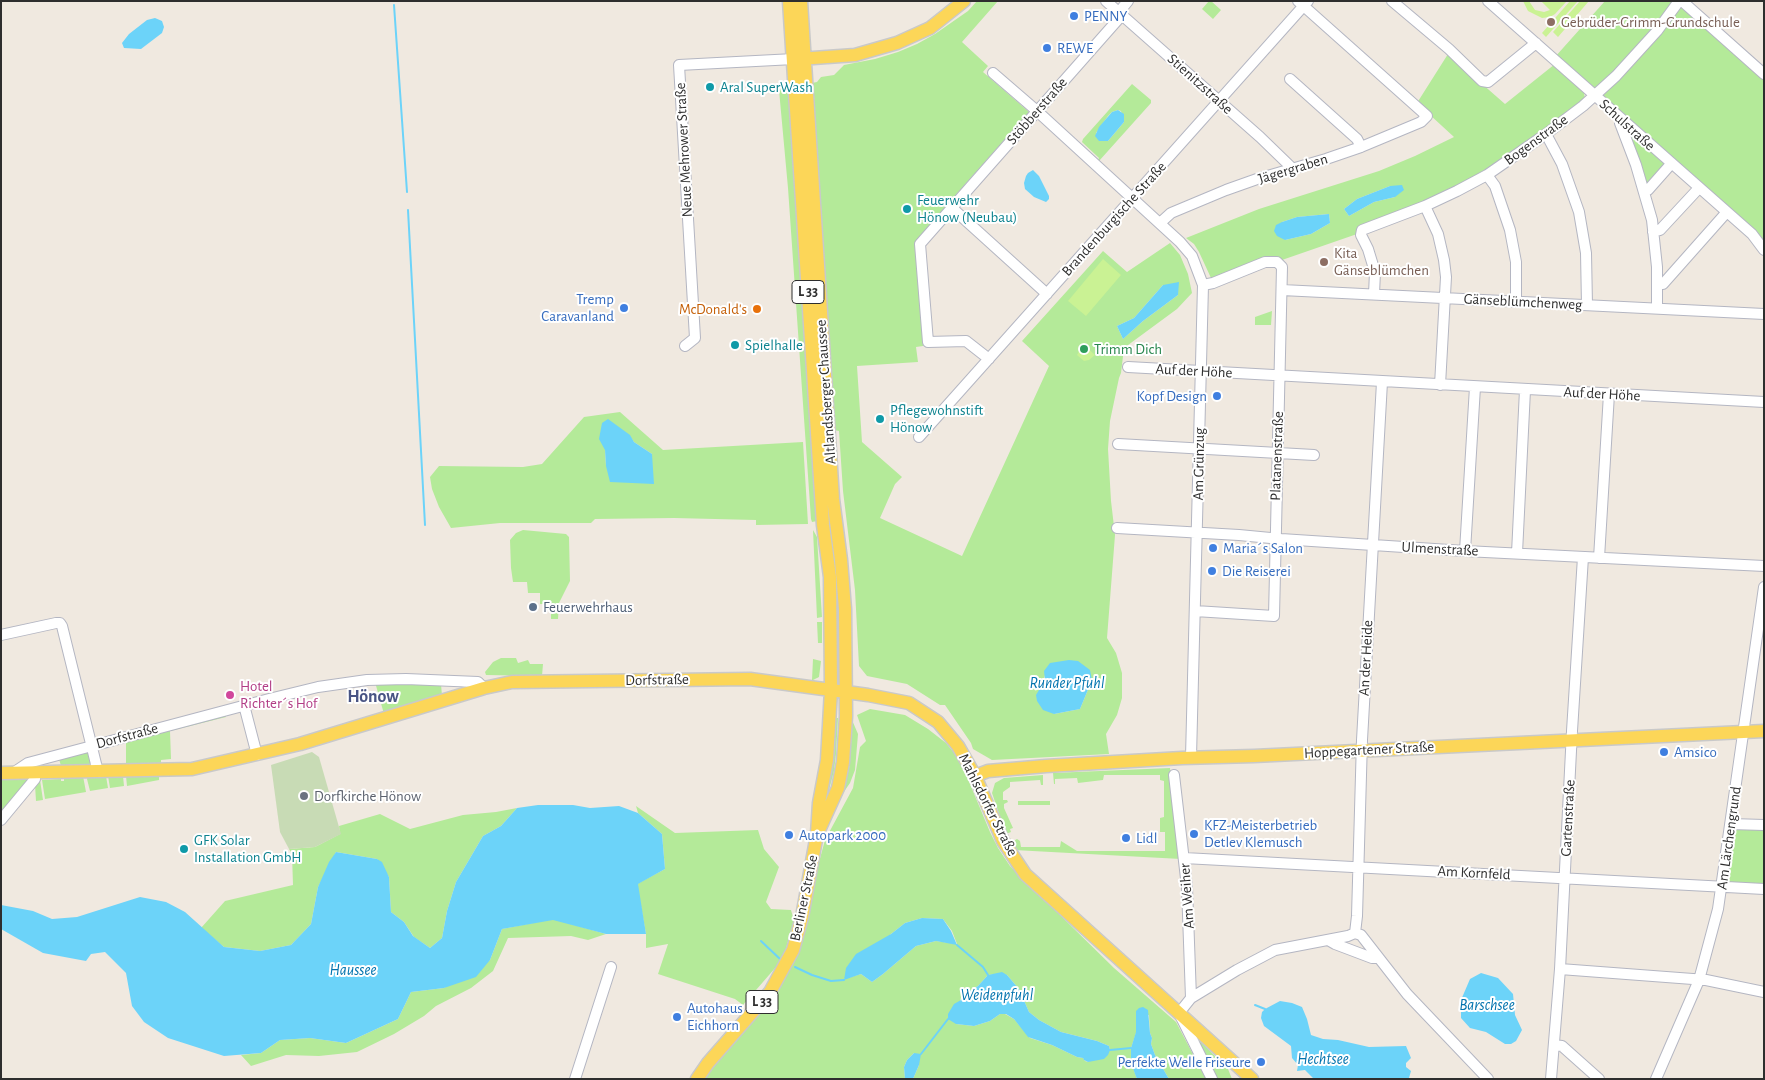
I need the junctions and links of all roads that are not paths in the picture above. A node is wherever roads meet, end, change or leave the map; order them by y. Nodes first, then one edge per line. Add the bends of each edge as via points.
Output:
1 (789, 1) edge
2 (801, 1) edge
3 (964, 1) edge
4 (1106, 1) edge
5 (1128, 1) edge
6 (1392, 1) edge
7 (1488, 1) edge
8 (1681, 1) edge
9 (1304, 3) edge
10 (1120, 13) junction
11 (1536, 44) junction
12 (799, 59) junction
13 (993, 73) dead end
14 (1764, 74) edge
15 (1290, 79) dead end
16 (1596, 96) junction
17 (1218, 101) junction
18 (1038, 111) junction
19 (1622, 120) junction
20 (1546, 134) junction
21 (1361, 147) junction
22 (1671, 164) junction
23 (1292, 168) junction
24 (1487, 175) junction
25 (1698, 188) junction
26 (1644, 191) junction
27 (1133, 198) junction
28 (1426, 206) junction
29 (952, 208) junction
30 (1726, 213) junction
31 (1160, 223) junction
32 (1653, 232) junction
33 (1764, 250) edge
34 (1658, 284) junction
35 (1203, 286) junction
36 (1047, 294) junction
37 (1281, 294) junction
38 (1374, 294) junction
39 (1446, 298) junction
40 (1516, 302) junction
41 (1587, 305) junction
42 (1657, 308) junction
43 (1764, 314) edge
44 (685, 346) dead end
45 (989, 359) junction
46 (1128, 367) dead end
47 (1201, 372) junction
48 (1280, 376) junction
49 (1382, 382) junction
50 (1440, 385) junction
51 (1475, 387) junction
52 (1526, 390) junction
53 (1609, 394) junction
54 (1764, 402) edge
55 (919, 437) dead end
56 (1118, 444) dead end
57 (1199, 449) junction
58 (1278, 453) junction
59 (1314, 455) dead end
60 (1117, 528) dead end
61 (1197, 532) junction
62 (1275, 538) junction
63 (1373, 545) junction
64 (1466, 551) junction
65 (1517, 554) junction
66 (1583, 557) junction
67 (1599, 558) junction
68 (1764, 566) edge
69 (1764, 587) edge
70 (1195, 611) junction
71 (1, 635) edge
72 (484, 688) junction
73 (831, 690) junction
74 (846, 692) junction
75 (244, 705) junction
76 (1764, 731) edge
77 (1744, 732) junction
78 (1572, 740) junction
79 (90, 746) junction
80 (1361, 750) junction
81 (257, 755) junction
82 (1191, 757) junction
83 (98, 772) junction
84 (7, 773) edge
85 (35, 773) junction
86 (1174, 775) dead end
87 (975, 776) junction
88 (1, 820) edge
89 (1731, 824) junction
90 (1764, 825) edge
91 (816, 834) junction
92 (1184, 858) junction
93 (1358, 867) junction
94 (1564, 878) junction
95 (1722, 887) junction
96 (1764, 889) edge
97 (1355, 933) junction
98 (1328, 940) junction
99 (1378, 958) junction
100 (611, 967) dead end
101 (1560, 969) junction
102 (1700, 980) junction
103 (1764, 992) edge
104 (1191, 998) junction
105 (1179, 1013) junction
106 (1554, 1045) junction
107 (1250, 1078) edge
108 (1597, 1078) edge
109 (575, 1079) edge
110 (697, 1079) edge
111 (1212, 1079) edge
112 (1488, 1079) edge
113 (1551, 1079) edge
114 (1656, 1079) edge

1 - 12 main road, Altlandsberger Chaussee / L 33
2 - 12 main road, Altlandsberger Chaussee / L 33
3 - 12 main road via 930,28 897,44 855,55
4 - 10 street, Stienitzstraße
5 - 10 street, Stöbberstraße
6 - 11 street via 1482,81 1488,82
7 - 11 street, Schulstraße
8 - 14 street
8 - 16 street, Bogenstraße via 1640,51
9 - 17 street, Brandenburgische Straße
9 - 21 street, Jägergraben via 1427,116 1421,122
10 - 17 street, Stienitzstraße
10 - 18 street, Stöbberstraße
11 - 16 street, Schulstraße
12 - 44 street, Neue Mehrower Straße via 679,65 695,338
12 - 73 main road, Altlandsberger Chaussee / L 33 via 823,525 830,577
12 - 74 main road, Altlandsberger Chaussee / L 33 via 833,499 845,609
13 - 18 street, Am Grünzug
15 - 21 street via 1357,139
16 - 19 street, Schulstraße
16 - 20 street, Bogenstraße
17 - 23 street, Stienitzstraße
17 - 27 street, Brandenburgische Straße
18 - 27 street, Am Grünzug
18 - 29 street, Stöbberstraße
19 - 22 street, Schulstraße
19 - 26 street via 1620,123
20 - 24 street, Bogenstraße
20 - 41 street via 1562,164 1580,212 1586,253
21 - 23 street, Jägergraben
22 - 25 street, Schulstraße
22 - 26 street
23 - 31 street, Jägergraben via 1190,205 1171,213
24 - 28 street, Bogenstraße
24 - 40 street via 1495,186 1510,230 1516,262
25 - 30 street, Schulstraße
25 - 32 street via 1660,230
26 - 32 street
27 - 31 street, Am Grünzug
27 - 36 street, Brandenburgische Straße
28 - 38 street, Bogenstraße via 1362,230 1375,272
28 - 39 street via 1438,234 1444,260
29 - 36 street
29 - 45 street, Stöbberstraße via 920,244 926,337 932,343 966,341
30 - 33 street, Schulstraße via 1753,235
30 - 34 street via 1663,284
31 - 35 street, Am Grünzug via 1192,256
32 - 34 street
34 - 42 street
35 - 37 street, Platanenstraße via 1272,261 1282,268
35 - 47 street, Am Grünzug
36 - 45 street, Brandenburgische Straße
37 - 38 street, Gänseblümchenweg
37 - 48 street, Platanenstraße
38 - 39 street, Gänseblümchenweg
39 - 40 street, Gänseblümchenweg
39 - 50 street
40 - 41 street, Gänseblümchenweg
41 - 42 street, Gänseblümchenweg
42 - 43 street, Gänseblümchenweg
45 - 55 street, Brandenburgische Straße
46 - 47 street, Auf der Höhe
47 - 48 street, Auf der Höhe
47 - 57 street, Am Grünzug
48 - 49 street, Auf der Höhe
48 - 58 street, Platanenstraße
49 - 50 street, Auf der Höhe
49 - 63 street, An der Heide
50 - 51 street, Auf der Höhe
51 - 52 street, Auf der Höhe
51 - 64 street
52 - 53 street, Auf der Höhe
52 - 65 street
53 - 54 street, Auf der Höhe
53 - 67 street
56 - 57 street
57 - 58 street
57 - 61 street, Am Grünzug
58 - 59 street
58 - 62 street, Platanenstraße
60 - 61 street, Ulmenstraße
61 - 62 street, Ulmenstraße
61 - 70 street, Am Grünzug
62 - 63 street, Ulmenstraße
62 - 70 street, Platanenstraße via 1274,616
63 - 64 street, Ulmenstraße
63 - 80 street, An der Heide
64 - 65 street, Ulmenstraße
65 - 66 street, Ulmenstraße
66 - 67 street, Ulmenstraße
66 - 78 street, Gartenstraße
67 - 68 street, Ulmenstraße
69 - 77 street, Am Lärchengrund
70 - 82 street, Am Grünzug
71 - 79 street via 60,623
72 - 73 main road, Dorfstraße via 519,682 750,679
72 - 75 street, Dorfstraße via 478,682 367,680 318,687
72 - 81 main road, Dorfstraße
73 - 74 main road, Dorfstraße
73 - 91 main road, Berliner Straße / L 33 via 827,760
74 - 87 main road, Mahlsdorfer Straße via 908,703 921,710 938,722 958,746
74 - 91 main road, Berliner Straße / L 33 via 844,754 838,788
75 - 79 street, Dorfstraße
75 - 81 street
76 - 77 main road, Hoppegartener Straße
77 - 78 main road, Hoppegartener Straße
77 - 89 street, Am Lärchengrund
78 - 80 main road, Hoppegartener Straße
78 - 94 street, Gartenstraße
79 - 83 street
79 - 84 street, Dorfstraße via 28,763
80 - 82 main road, Hoppegartener Straße
80 - 93 street, An der Heide
81 - 83 main road, Dorfstraße via 192,769
82 - 87 main road, Hoppegartener Straße via 988,771
83 - 85 main road, Dorfstraße
84 - 85 main road, Dorfstraße
85 - 88 street via 35,779
86 - 92 street, Am Weiher
87 - 105 main road, Mahlsdorfer Straße via 1003,841 1025,874
89 - 90 street
89 - 95 street, Am Lärchengrund
91 - 110 main road, Berliner Straße / L 33 via 802,917 789,958 770,992
92 - 93 street, Am Kornfeld
92 - 104 street, Am Weiher
93 - 94 street, Am Kornfeld
93 - 97 street, An der Heide
94 - 95 street, Am Kornfeld
94 - 101 street, Gartenstraße
95 - 96 street, Am Kornfeld
95 - 102 street, Am Lärchengrund
97 - 98 street
97 - 99 street via 1361,934
98 - 99 street
98 - 104 street via 1267,953
99 - 112 street
100 - 109 street
101 - 102 street
101 - 106 street, Gartenstraße
102 - 103 street
102 - 114 street, Am Lärchengrund
104 - 105 street
105 - 107 main road, Mahlsdorfer Straße
105 - 111 street, Mahlsdorfer Straße
106 - 108 street via 1562,1046
106 - 113 street, Gartenstraße

